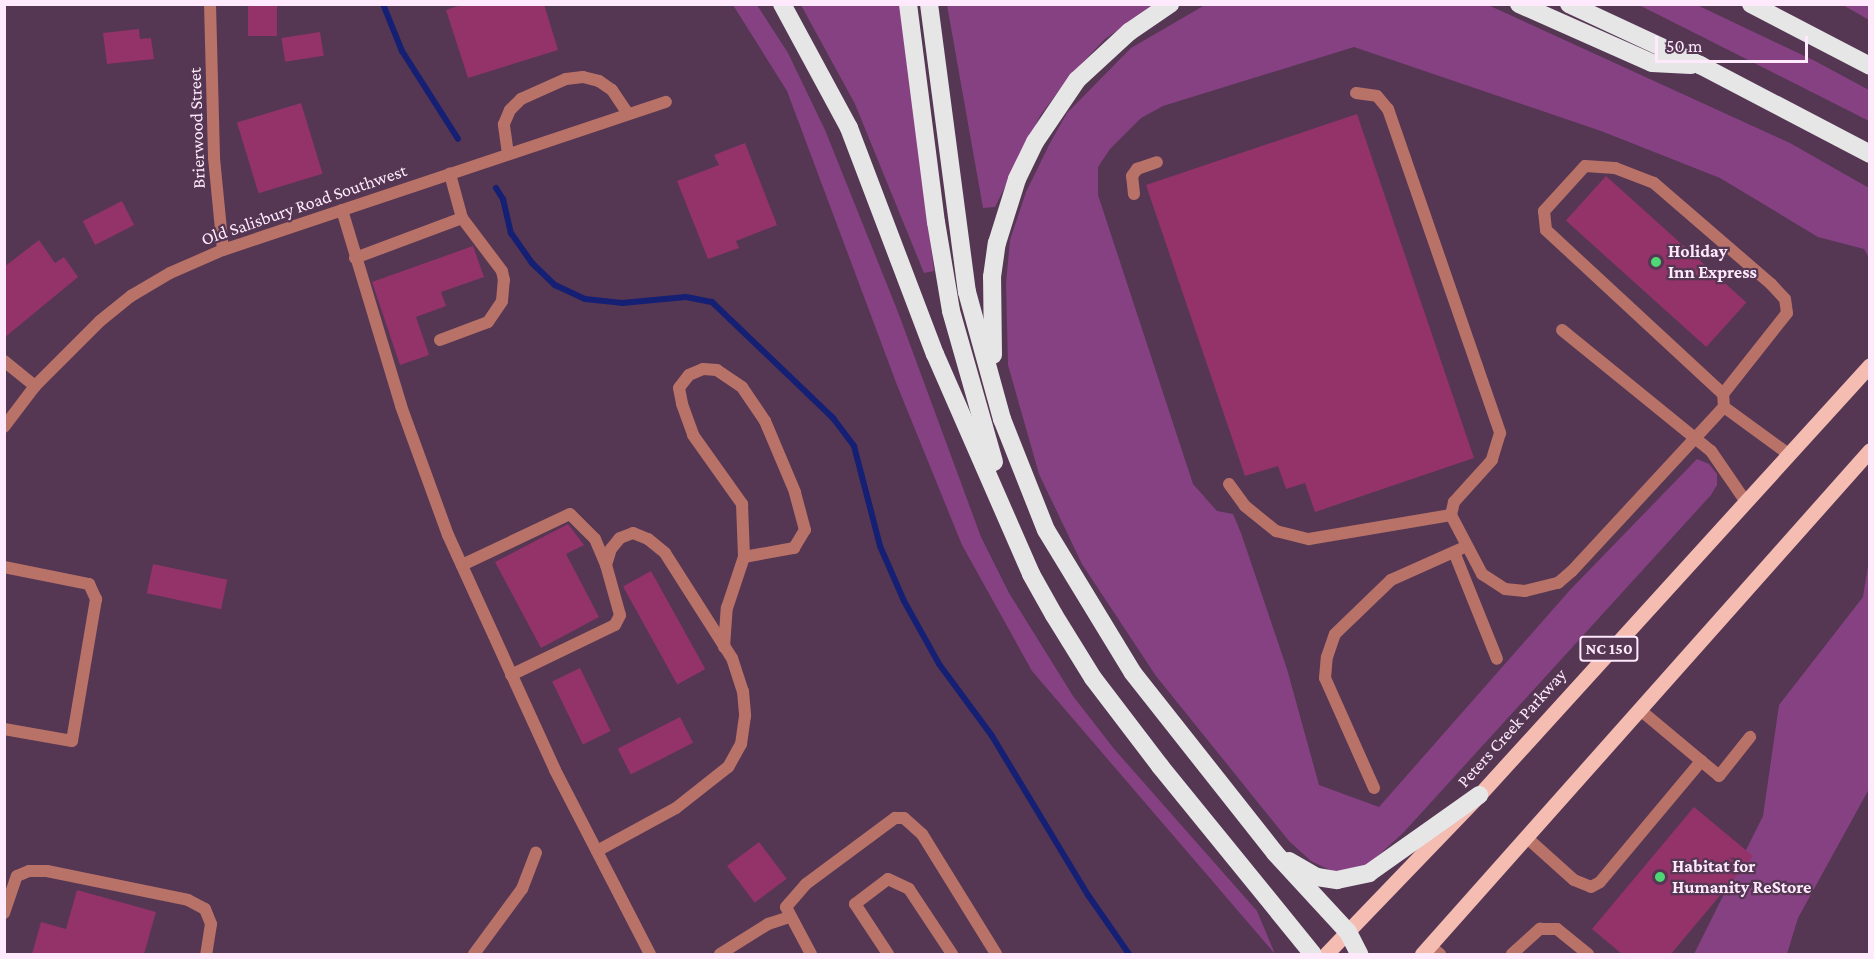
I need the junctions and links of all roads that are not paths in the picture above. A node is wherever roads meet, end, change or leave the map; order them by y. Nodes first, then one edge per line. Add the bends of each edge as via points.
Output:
1 (210, 4) edge
2 (782, 4) edge
3 (908, 4) edge
4 (929, 4) edge
5 (1170, 4) edge
6 (1519, 4) edge
7 (1569, 4) edge
8 (1751, 4) edge
9 (1700, 65) junction
10 (1869, 66) edge
11 (1356, 93) dead end
12 (666, 102) dead end
13 (628, 114) junction
14 (508, 154) junction
15 (1869, 154) edge
16 (1157, 162) dead end
17 (450, 174) junction
18 (1134, 194) dead end
19 (342, 210) junction
20 (462, 218) junction
21 (223, 250) junction
22 (355, 258) junction
23 (1562, 330) dead end
24 (440, 340) dead end
25 (4, 361) edge
26 (1869, 365) edge
27 (35, 386) junction
28 (1724, 394) junction
29 (1724, 407) junction
30 (1002, 419) junction
31 (4, 427) edge
32 (1695, 438) junction
33 (1869, 450) edge
34 (1787, 453) junction
35 (1229, 484) dead end
36 (1744, 499) junction
37 (1453, 509) junction
38 (1467, 546) junction
39 (1454, 552) junction
40 (744, 557) junction
41 (462, 565) junction
42 (606, 565) junction
43 (4, 567) edge
44 (1031, 574) junction
45 (724, 647) junction
46 (1497, 659) dead end
47 (512, 675) junction
48 (1639, 709) junction
49 (4, 729) edge
50 (1750, 737) dead end
51 (1701, 761) junction
52 (1374, 788) dead end
53 (1479, 795) junction
54 (1526, 837) junction
55 (597, 851) junction
56 (536, 853) dead end
57 (1275, 853) junction
58 (4, 913) edge
59 (790, 917) junction
60 (1348, 932) junction
61 (1431, 952) edge
62 (206, 954) edge
63 (474, 954) edge
64 (651, 954) edge
65 (720, 954) edge
66 (811, 954) edge
67 (888, 954) edge
68 (952, 954) edge
69 (996, 954) edge
70 (1313, 954) edge
71 (1326, 954) edge
72 (1359, 954) edge
73 (1512, 954) edge
74 (1588, 954) edge

1 - 21 street, Brierwood Street via 214,158
2 - 44 highway via 849,128 935,354
3 - 44 highway via 951,311 976,410
4 - 30 highway via 967,292
5 - 30 highway via 1129,32 1077,80 1035,142 1017,179 992,277 991,339
6 - 9 highway via 1652,63
7 - 9 highway
8 - 10 highway
9 - 15 highway
11 - 37 street via 1377,96 1388,109 1500,433 1492,460
12 - 13 street, Old Salisbury Road Southwest
13 - 14 street, Old Salisbury Road Southwest
13 - 14 street via 612,90 599,81 583,77 566,80 521,99 510,110 504,124
14 - 17 street, Old Salisbury Road Southwest
16 - 18 street via 1137,169 1132,176
17 - 19 street, Old Salisbury Road Southwest
17 - 20 street
19 - 21 street, Old Salisbury Road Southwest
19 - 22 street
20 - 22 street
20 - 24 street via 502,271 502,301 488,322
21 - 27 street, Old Salisbury Road Southwest via 170,273 131,296 83,336
22 - 41 street via 401,406
23 - 32 street
25 - 27 street
26 - 34 main road, Peters Creek Parkway / NC 150
27 - 31 street, Old Salisbury Road Southwest
28 - 28 street via 1546,230 1544,212 1585,166 1615,168 1647,178 1785,299 1787,313 1783,320
28 - 29 street
29 - 32 street
29 - 34 street
30 - 57 highway via 1046,530 1089,606 1133,673
32 - 36 street via 1711,452
32 - 38 street via 1558,583 1525,591 1505,589 1482,574
33 - 48 main road
34 - 36 main road, Peters Creek Parkway / NC 150
35 - 37 street via 1245,506 1276,531 1310,539
36 - 53 main road, Peters Creek Parkway / NC 150
37 - 38 street
38 - 39 street
39 - 46 street
39 - 52 street via 1391,580 1335,634 1326,657 1325,678
40 - 40 street via 794,548 805,530 795,492 765,421 742,387 717,370 703,369 689,375 679,388 682,404 693,435 726,476 742,504
40 - 45 street via 727,608
41 - 42 street via 570,514 596,539
41 - 47 street
42 - 45 street via 610,549 620,538 633,533 648,539 665,554
42 - 47 street via 620,615 615,625
43 - 49 street via 89,584 96,598 72,741
44 - 70 highway via 1093,678
45 - 55 street via 743,691 745,716 741,744 728,767 676,808
47 - 55 street
48 - 51 street
48 - 54 main road
50 - 51 street via 1719,776
51 - 54 street via 1600,882 1591,887 1574,880
53 - 57 highway via 1369,873 1353,878 1317,877
53 - 60 main road, Peters Creek Parkway / NC 150
54 - 61 main road
55 - 64 street
56 - 63 street via 512,904
57 - 60 highway
58 - 62 street via 16,876 47,871 188,900 205,909 211,924
59 - 65 street via 768,924
59 - 66 street
59 - 69 street via 786,907 806,884 895,818 904,818 922,834
60 - 71 main road, Peters Creek Parkway / NC 150
60 - 72 highway
67 - 68 street via 855,904 888,879 909,889
73 - 74 street via 1540,929 1557,929

